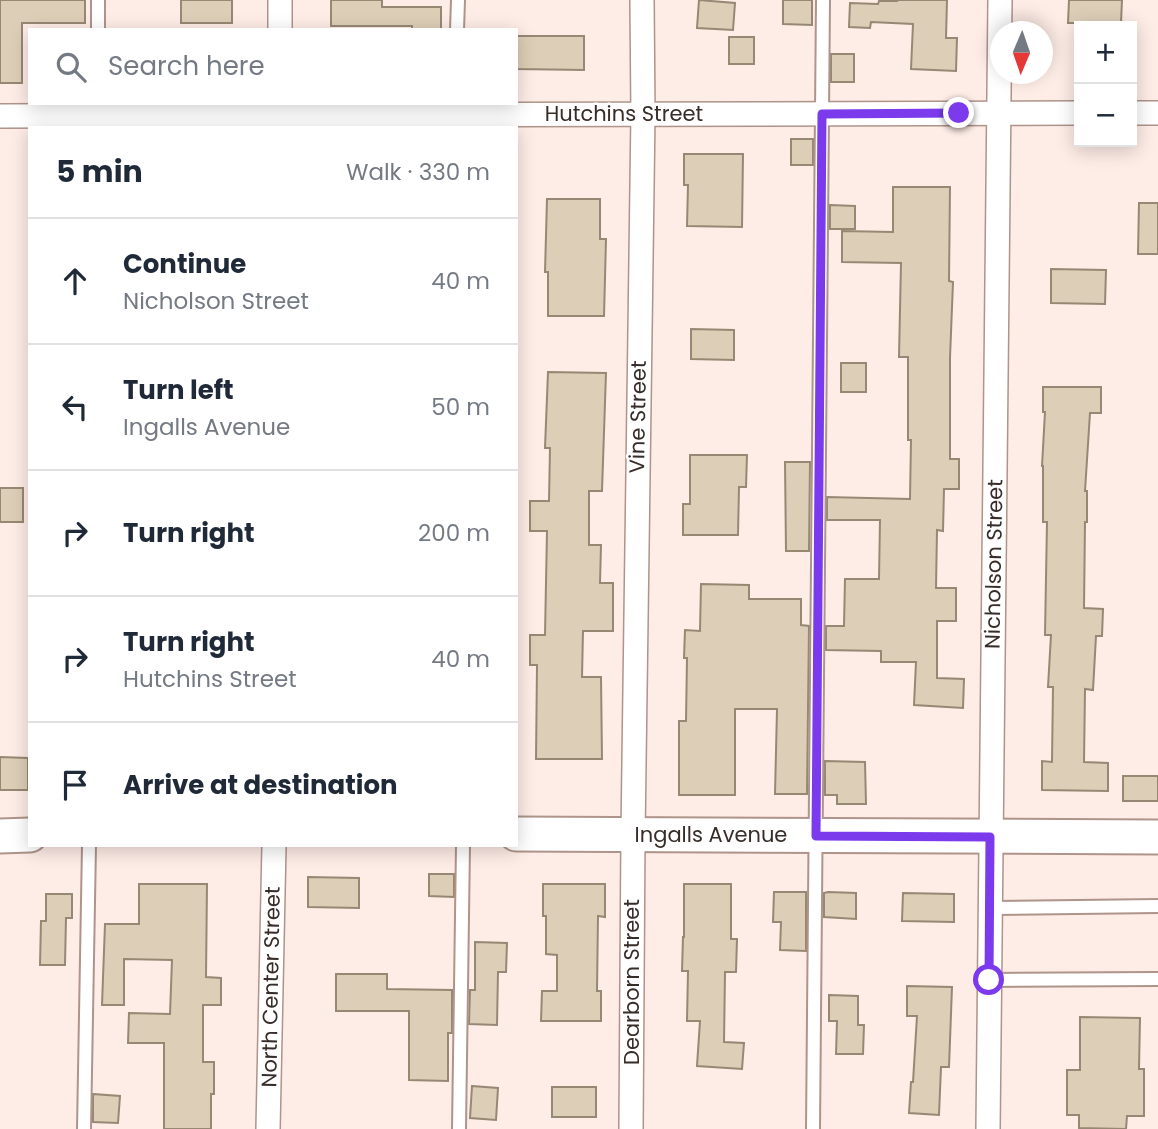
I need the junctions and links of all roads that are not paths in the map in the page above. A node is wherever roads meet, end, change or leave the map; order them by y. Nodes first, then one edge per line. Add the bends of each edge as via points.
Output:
1 (98, 0) edge
2 (281, 0) edge
3 (458, 0) edge
4 (642, 0) edge
5 (823, 0) edge
6 (1000, 0) edge
7 (98, 28) edge
8 (280, 28) edge
9 (457, 28) edge
10 (999, 113) junction
11 (1074, 113) edge
12 (1137, 113) edge
13 (1158, 113) edge
14 (643, 114) junction
15 (822, 114) junction
16 (280, 115) edge
17 (457, 115) edge
18 (0, 116) edge
19 (97, 116) edge
20 (518, 834) edge
21 (28, 835) edge
22 (633, 835) junction
23 (0, 836) edge
24 (816, 836) junction
25 (990, 837) junction
26 (1158, 837) edge
27 (89, 847) edge
28 (274, 847) edge
29 (463, 847) edge
30 (1158, 906) edge
31 (990, 908) junction
32 (1158, 979) edge
33 (989, 980) junction
34 (84, 1129) edge
35 (268, 1129) edge
36 (459, 1129) edge
37 (631, 1129) edge
38 (813, 1129) edge
39 (988, 1129) edge

1 - 7 lane
2 - 8 street
3 - 9 lane
4 - 14 street, Vine Street
5 - 15 lane
6 - 10 street, Nicholson Street
10 - 11 street, Hutchins Street
10 - 15 street, Hutchins Street
10 - 25 street, Nicholson Street
12 - 13 street
14 - 15 street, Hutchins Street
14 - 17 street, Hutchins Street
14 - 22 street, Vine Street
15 - 24 lane
16 - 17 street, Hutchins Street
16 - 19 street, Hutchins Street
18 - 19 street, Hutchins Street
20 - 22 street, Ingalls Avenue
21 - 23 street
22 - 24 street, Ingalls Avenue
22 - 37 street, Dearborn Street
24 - 25 street, Ingalls Avenue
24 - 38 lane
25 - 26 street, Ingalls Avenue
25 - 31 street, Nicholson Street
27 - 34 lane
28 - 35 street, North Center Street
29 - 36 lane
30 - 31 lane
31 - 33 street, Nicholson Street
32 - 33 lane
33 - 39 street, Nicholson Street

